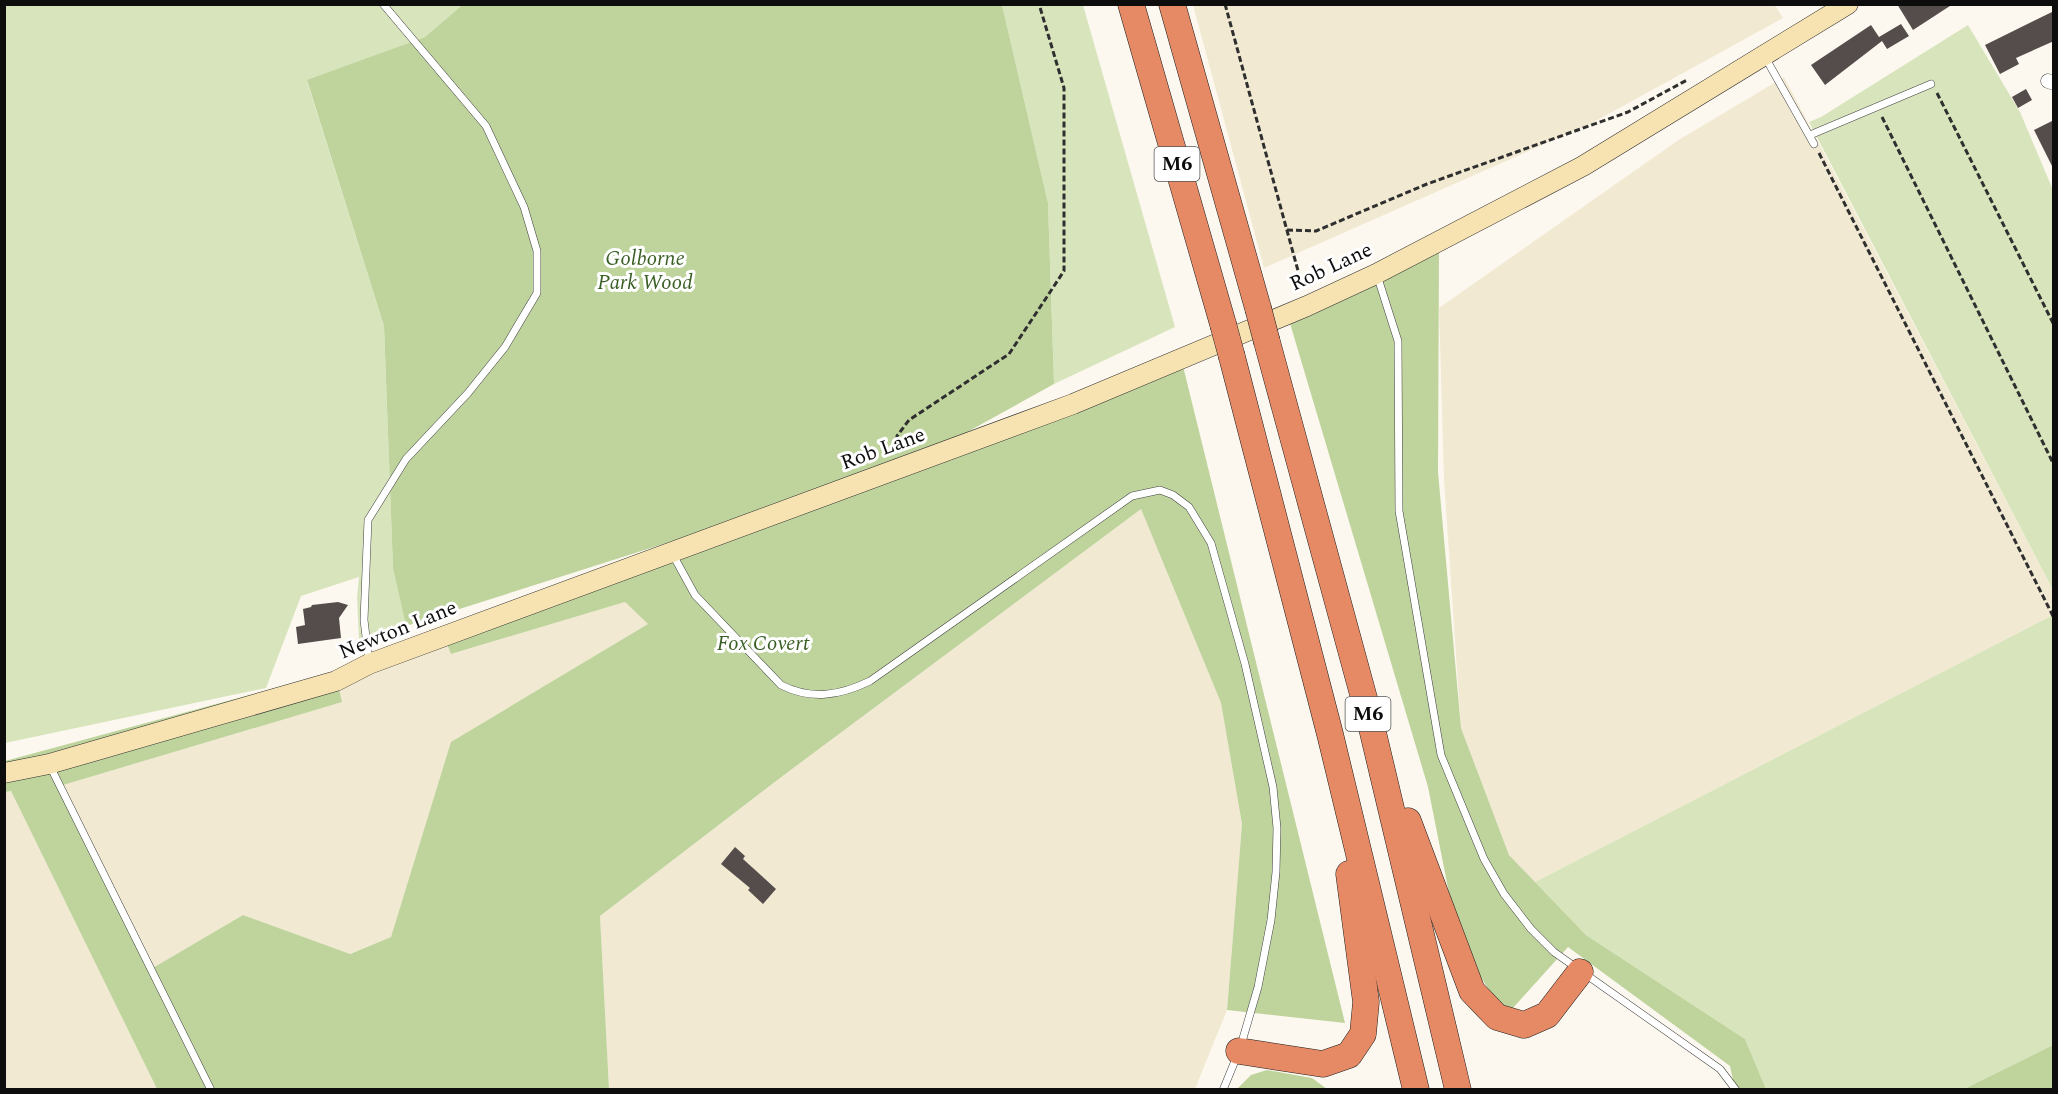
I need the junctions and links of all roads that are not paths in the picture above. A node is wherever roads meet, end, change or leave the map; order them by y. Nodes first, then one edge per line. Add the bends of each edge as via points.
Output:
1 (383, 4) edge
2 (1131, 4) edge
3 (1172, 4) edge
4 (1848, 4) edge
5 (1765, 57) junction
6 (1931, 84) road end
7 (1809, 135) junction
8 (1814, 144) road end
9 (1376, 274) junction
10 (801, 504) joint
11 (672, 553) junction
12 (369, 664) junction
13 (1370, 720) junction
14 (1330, 734) junction
15 (49, 764) junction
16 (4, 773) edge
17 (1580, 972) junction
18 (1239, 1051) junction
19 (211, 1089) edge
20 (1223, 1089) edge
21 (1416, 1089) edge
22 (1458, 1089) edge
23 (1736, 1089) edge

1 - 12 lane via 486,126 524,207 537,251 537,293 505,347 406,459 368,520 364,620
2 - 14 highway, M6, bridge via 1232,357
3 - 13 highway, M6, bridge
4 - 5 street, Rob Lane
5 - 7 lane
5 - 9 street, Rob Lane via 1583,166
6 - 7 lane
7 - 8 lane
9 - 10 street, Rob Lane via 1095,396
9 - 17 lane via 1398,341 1400,511 1441,755 1484,859 1504,894 1531,929
10 - 11 street, Newton Lane
11 - 12 street, Newton Lane
11 - 18 lane via 695,595 781,685 797,693 826,695 870,681 1132,496 1160,490 1188,507 1211,543 1245,664 1273,787 1277,828 1271,920 1258,987
12 - 15 street, Newton Lane via 336,681
13 - 17 highway via 1472,990 1497,1017 1524,1025 1547,1015
13 - 22 highway, M6
14 - 18 highway via 1366,1002 1363,1034 1349,1055 1323,1064
14 - 21 highway, M6
15 - 16 street, Newton Lane
15 - 19 lane
17 - 23 lane via 1713,1064
18 - 20 lane

